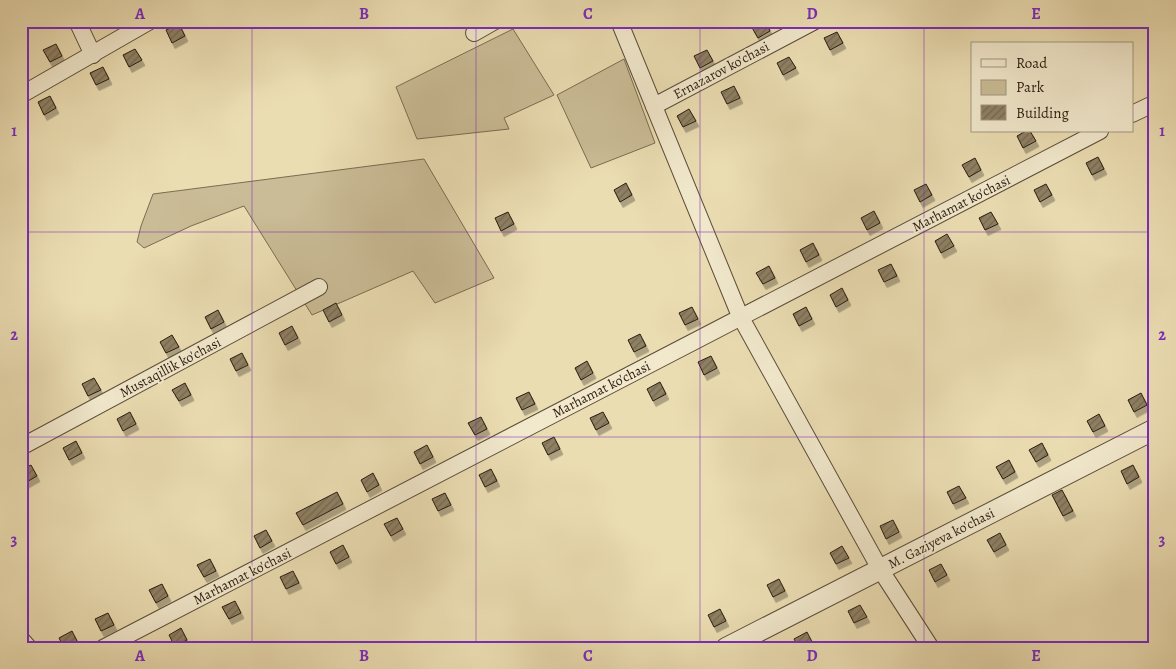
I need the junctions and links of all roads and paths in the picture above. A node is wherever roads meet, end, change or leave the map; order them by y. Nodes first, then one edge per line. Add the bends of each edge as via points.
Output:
1 (77, 21) edge
2 (150, 21) edge
3 (495, 21) edge
4 (619, 21) edge
5 (815, 21) edge
6 (474, 34) dead end
7 (93, 54) junction
8 (21, 95) edge
9 (1155, 103) edge
10 (654, 106) junction
11 (1134, 113) edge
12 (1098, 132) edge
13 (319, 287) dead end
14 (740, 316) junction
15 (1155, 429) edge
16 (21, 447) edge
17 (880, 569) junction
18 (21, 639) edge
19 (30, 648) edge
20 (103, 648) edge
21 (726, 648) edge
22 (931, 648) edge

1 - 7 street
2 - 7 street
3 - 6 street
4 - 10 street
5 - 10 street, Ernazarov ko'chasi
7 - 8 street
9 - 11 street
10 - 14 street
12 - 14 street, Marhamat ko'chasi
13 - 16 street, Mustaqillik ko'chasi
14 - 17 street
14 - 20 street, Marhamat ko'chasi
15 - 17 street, M. Gaziyeva ko'chasi
17 - 21 street, M. Gaziyeva ko'chasi
17 - 22 street
18 - 19 street

